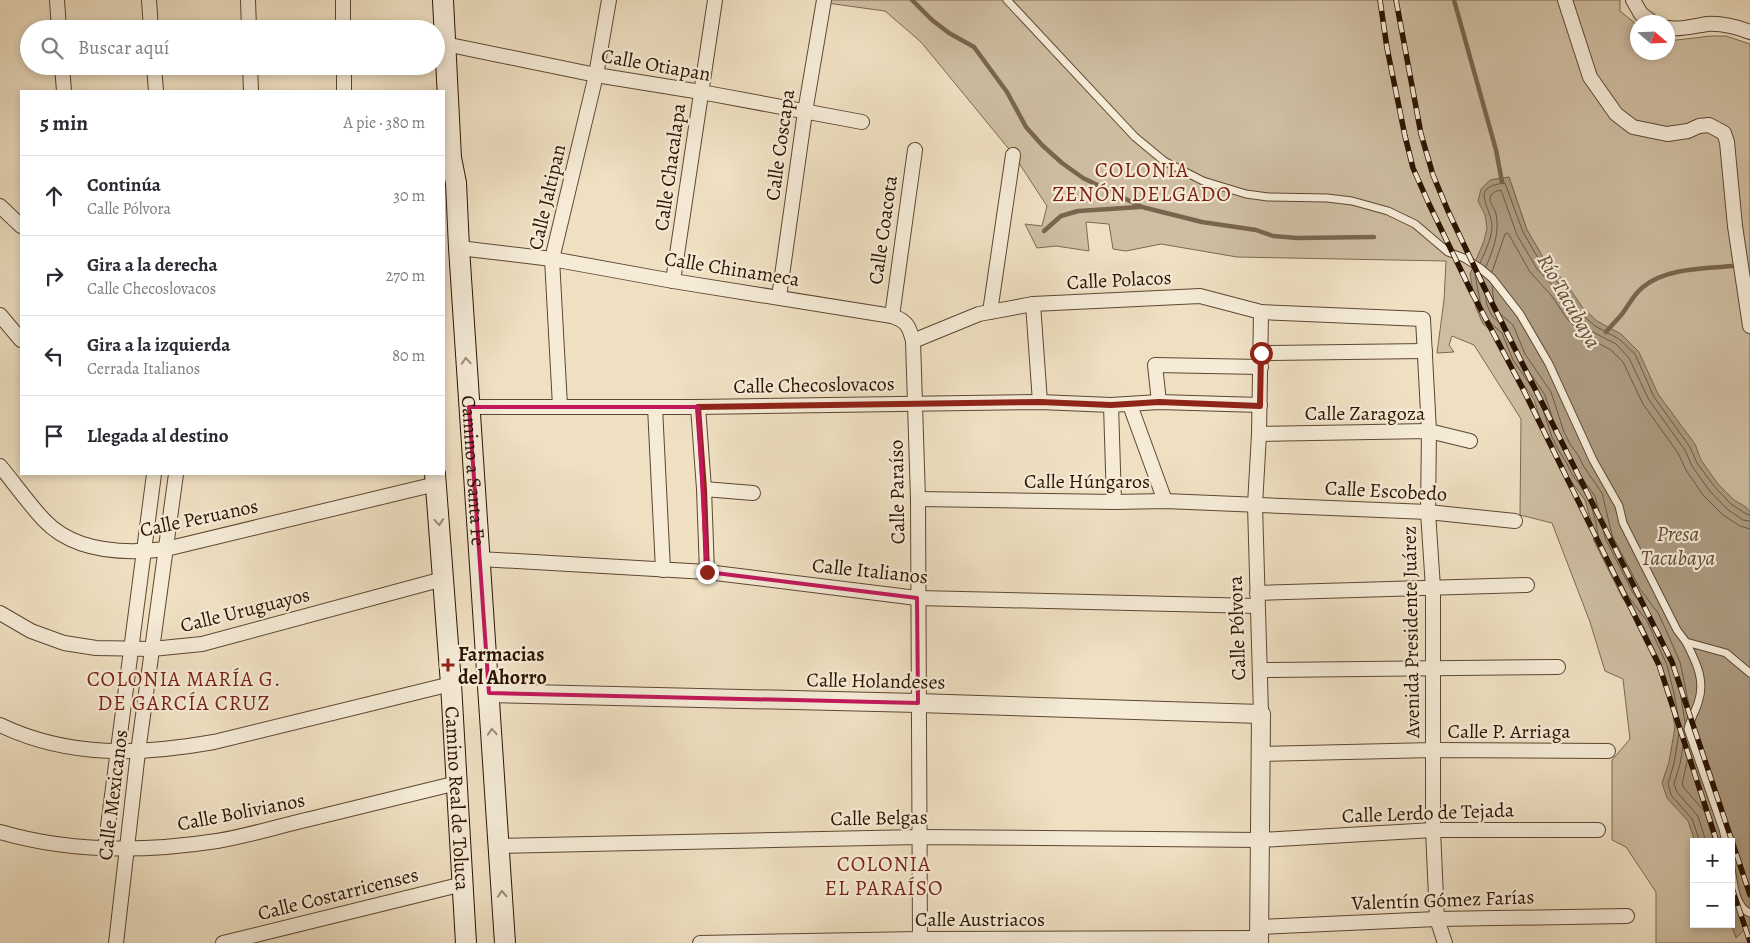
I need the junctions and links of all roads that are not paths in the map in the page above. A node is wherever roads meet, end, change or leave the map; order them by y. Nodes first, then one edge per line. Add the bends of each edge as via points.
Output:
1 (57, 0) edge
2 (149, 0) edge
3 (248, 0) edge
4 (343, 0) edge
5 (443, 0) edge
6 (608, 0) edge
7 (715, 0) edge
8 (824, 0) edge
9 (1007, 0) edge
10 (1565, 0) edge
11 (1633, 0) edge
12 (1642, 15) edge
13 (58, 20) edge
14 (150, 20) edge
15 (249, 20) edge
16 (344, 20) edge
17 (444, 20) edge
18 (1675, 28) edge
19 (1750, 32) edge
20 (445, 44) joint
21 (63, 75) edge
22 (155, 75) edge
23 (250, 75) edge
24 (344, 75) edge
25 (596, 75) junction
26 (64, 90) edge
27 (156, 90) edge
28 (251, 90) edge
29 (344, 90) edge
30 (701, 92) junction
31 (805, 112) junction
32 (862, 122) dead end
33 (915, 150) dead end
34 (1013, 154) dead end
35 (449, 174) edge
36 (0, 206) edge
37 (20, 225) edge
38 (459, 248) junction
39 (552, 259) junction
40 (673, 281) junction
41 (778, 297) junction
42 (1033, 304) junction
43 (1261, 312) junction
44 (984, 313) junction
45 (0, 315) edge
46 (892, 316) junction
47 (1423, 319) joint
48 (1750, 326) edge
49 (20, 339) edge
50 (913, 341) junction
51 (1425, 351) junction
52 (1261, 353) junction
53 (1261, 367) junction
54 (1040, 402) junction
55 (1159, 402) junction
56 (915, 403) junction
57 (1111, 405) junction
58 (1130, 405) junction
59 (560, 406) junction
60 (1260, 406) junction
61 (469, 407) junction
62 (655, 407) junction
63 (698, 407) junction
64 (1429, 431) junction
65 (1259, 434) junction
66 (1470, 441) dead end
67 (0, 466) edge
68 (154, 475) edge
69 (176, 475) edge
70 (436, 479) edge
71 (704, 489) junction
72 (753, 493) dead end
73 (918, 499) junction
74 (1165, 501) junction
75 (1114, 502) junction
76 (1255, 505) junction
77 (1428, 512) junction
78 (1515, 521) dead end
79 (166, 549) junction
80 (144, 552) junction
81 (480, 559) junction
82 (663, 570) junction
83 (707, 572) junction
84 (443, 579) junction
85 (1527, 585) dead end
86 (1433, 588) junction
87 (917, 598) junction
88 (1257, 600) junction
89 (0, 613) edge
90 (1686, 642) junction
91 (130, 649) junction
92 (152, 649) junction
93 (1558, 667) dead end
94 (1433, 669) junction
95 (1261, 670) junction
96 (1750, 673) edge
97 (451, 684) junction
98 (489, 694) junction
99 (918, 703) junction
100 (1261, 714) junction
101 (0, 725) edge
102 (1434, 750) junction
103 (1608, 751) dead end
104 (118, 752) junction
105 (138, 752) junction
106 (1261, 754) junction
107 (457, 783) junction
108 (1433, 830) junction
109 (1598, 830) dead end
110 (0, 832) edge
111 (919, 837) junction
112 (1725, 838) edge
113 (1260, 840) junction
114 (499, 846) junction
115 (105, 849) junction
116 (127, 849) junction
117 (1734, 883) edge
118 (463, 884) junction
119 (1750, 913) edge
120 (1627, 916) dead end
121 (1437, 919) junction
122 (1259, 936) edge
123 (920, 941) edge
124 (117, 943) edge
125 (223, 943) edge
126 (466, 943) edge
127 (505, 943) edge
128 (700, 943) edge
129 (1445, 943) edge

1 - 13 street
2 - 14 street
3 - 15 street
4 - 16 street
5 - 17 main road, Camino a Santa Fe
6 - 25 street, Calle Jaltipan
7 - 30 street, Calle Chacalapa
8 - 31 street, Calle Coscapa
9 - 90 lane via 1135,137 1164,162 1202,181 1246,194 1327,198 1388,211 1416,224 1448,252 1464,258 1492,278 1520,314 1550,364 1593,460 1619,506 1623,523
10 - 48 street via 1590,77 1616,114 1633,127 1667,134 1709,125 1724,133 1728,142 1735,226
11 - 12 street
18 - 19 street via 1709,24
20 - 25 street, Calle Otiapan
20 - 35 main road, Camino a Santa Fe
21 - 26 street
22 - 27 street
23 - 28 street
24 - 29 street
25 - 30 street, Calle Otiapan
25 - 39 street, Calle Jaltipan
30 - 31 street, Calle Otiapan
30 - 40 street, Calle Chacalapa
31 - 32 street, Calle Otiapan
31 - 41 street, Calle Coscapa
33 - 46 street, Calle Coacota
34 - 44 street
35 - 38 main road, Camino a Santa Fe
36 - 37 street
38 - 39 street, Calle Chinameca
61 -> 38 main road, Camino a Santa Fe
39 - 40 street, Calle Chinameca
39 - 59 street, Calle Jaltipan
40 - 41 street, Calle Chinameca
41 - 46 street, Calle Chinameca
42 - 43 street, Calle Polacos via 1200,296
42 - 44 street, Calle Polacos
42 - 54 street
43 - 47 street, Calle Polacos
43 - 52 street, Calle Pólvora
44 - 50 street
45 - 49 street
46 - 50 street, Calle Chinameca via 910,327
47 - 51 street, Avenida Presidente Juárez
50 - 56 street, Calle Paraíso
51 - 52 street
51 - 64 street, Avenida Presidente Juárez
52 - 53 street, Calle Pólvora
53 - 55 street via 1155,365
53 - 60 street, Calle Pólvora
54 - 56 street, Calle Checoslovacos
54 - 57 street, Calle Checoslovacos
55 - 58 street, Calle Checoslovacos
55 - 60 street, Calle Checoslovacos
56 - 63 street, Calle Checoslovacos
56 - 73 street, Calle Paraíso
57 - 58 street, Calle Checoslovacos
57 - 75 street
58 - 74 street
59 - 61 street, Calle Checoslovacos
59 - 62 street, Calle Checoslovacos
60 - 65 street, Calle Pólvora
61 - 81 main road, Camino a Santa Fe
62 - 63 street, Calle Checoslovacos
62 - 82 street
63 - 71 street
64 - 65 street, Calle Zaragoza
64 - 66 street, Calle Zaragoza
64 - 77 street, Avenida Presidente Juárez
65 - 76 street, Calle Pólvora
67 - 80 street, Calle Peruanos via 45,521 62,535 108,550
68 - 80 street
69 - 79 street, Calle Mexicanos
70 - 79 street, Calle Peruanos
70 -> 84 main road, Camino Real de Toluca
71 - 72 street
71 - 83 street
73 - 75 street, Calle Húngaros
73 - 87 street, Calle Paraíso
74 - 75 street, Calle Húngaros
74 - 76 street, Calle Húngaros
76 - 77 street, Calle Escobedo
76 - 88 street, Calle Pólvora
77 - 78 street, Calle Escobedo
77 - 86 street, Avenida Presidente Juárez
79 - 80 street, Calle Peruanos
79 - 92 street, Calle Mexicanos
80 - 91 street
81 - 82 street, Calle Italianos
81 - 98 main road, Camino a Santa Fe
82 - 83 street, Calle Italianos
83 - 87 street, Calle Italianos
84 - 92 street, Calle Uruguayos via 202,644
84 - 97 main road, Camino Real de Toluca
85 - 86 street, Calle Italianos
86 - 88 street, Calle Italianos
86 - 94 street, Avenida Presidente Juárez
87 - 88 street, Calle Italianos
87 - 99 street, Calle Paraíso
88 - 95 street, Calle Pólvora
89 - 91 street, Calle Uruguayos via 31,631 64,644
90 - 96 lane via 1726,653
90 - 112 lane via 1700,669 1699,701 1688,730
91 - 92 street, Calle Uruguayos
91 - 104 street
92 - 105 street, Calle Mexicanos
93 - 94 street
94 - 95 street
94 - 102 street, Avenida Presidente Juárez
95 - 100 street, Calle Pólvora
97 - 105 street via 214,742
97 - 107 main road, Camino Real de Toluca
98 - 99 street, Calle Holandeses
114 -> 98 main road, Camino a Santa Fe
99 - 100 street, Calle Holandeses
99 - 111 street, Calle Paraíso
100 - 106 street, Calle Pólvora
101 - 104 street via 42,740
102 - 103 street, Calle P. Arriaga
102 - 106 street, Calle P. Arriaga
102 - 108 street, Avenida Presidente Juárez
104 - 105 street
104 - 115 street
105 - 116 street, Calle Mexicanos
106 - 113 street, Calle Pólvora
107 - 116 street, Calle Bolivianos via 219,840
107 - 118 main road, Camino Real de Toluca
108 - 109 street, Calle Lerdo de Tejada
108 - 113 street, Calle Lerdo de Tejada
108 - 121 street, Avenida Presidente Juárez
110 - 115 street, Calle Bolivianos via 30,841
111 - 113 street, Calle Belgas
111 - 114 street, Calle Belgas
111 - 123 street, Calle Paraíso
113 - 122 street, Calle Pólvora
127 -> 114 main road, Camino a Santa Fe
115 - 116 street, Calle Bolivianos
116 - 124 street, Calle Mexicanos
117 - 119 lane via 1742,909
118 - 125 street, Calle Costarricenses
118 - 126 main road, Camino Real de Toluca
120 - 121 street, Valentín Gómez Farías
121 - 122 street, Valentín Gómez Farías
121 - 129 street, Avenida Presidente Juárez
122 - 123 street, Calle Austriacos
123 - 128 street, Calle Austriacos

